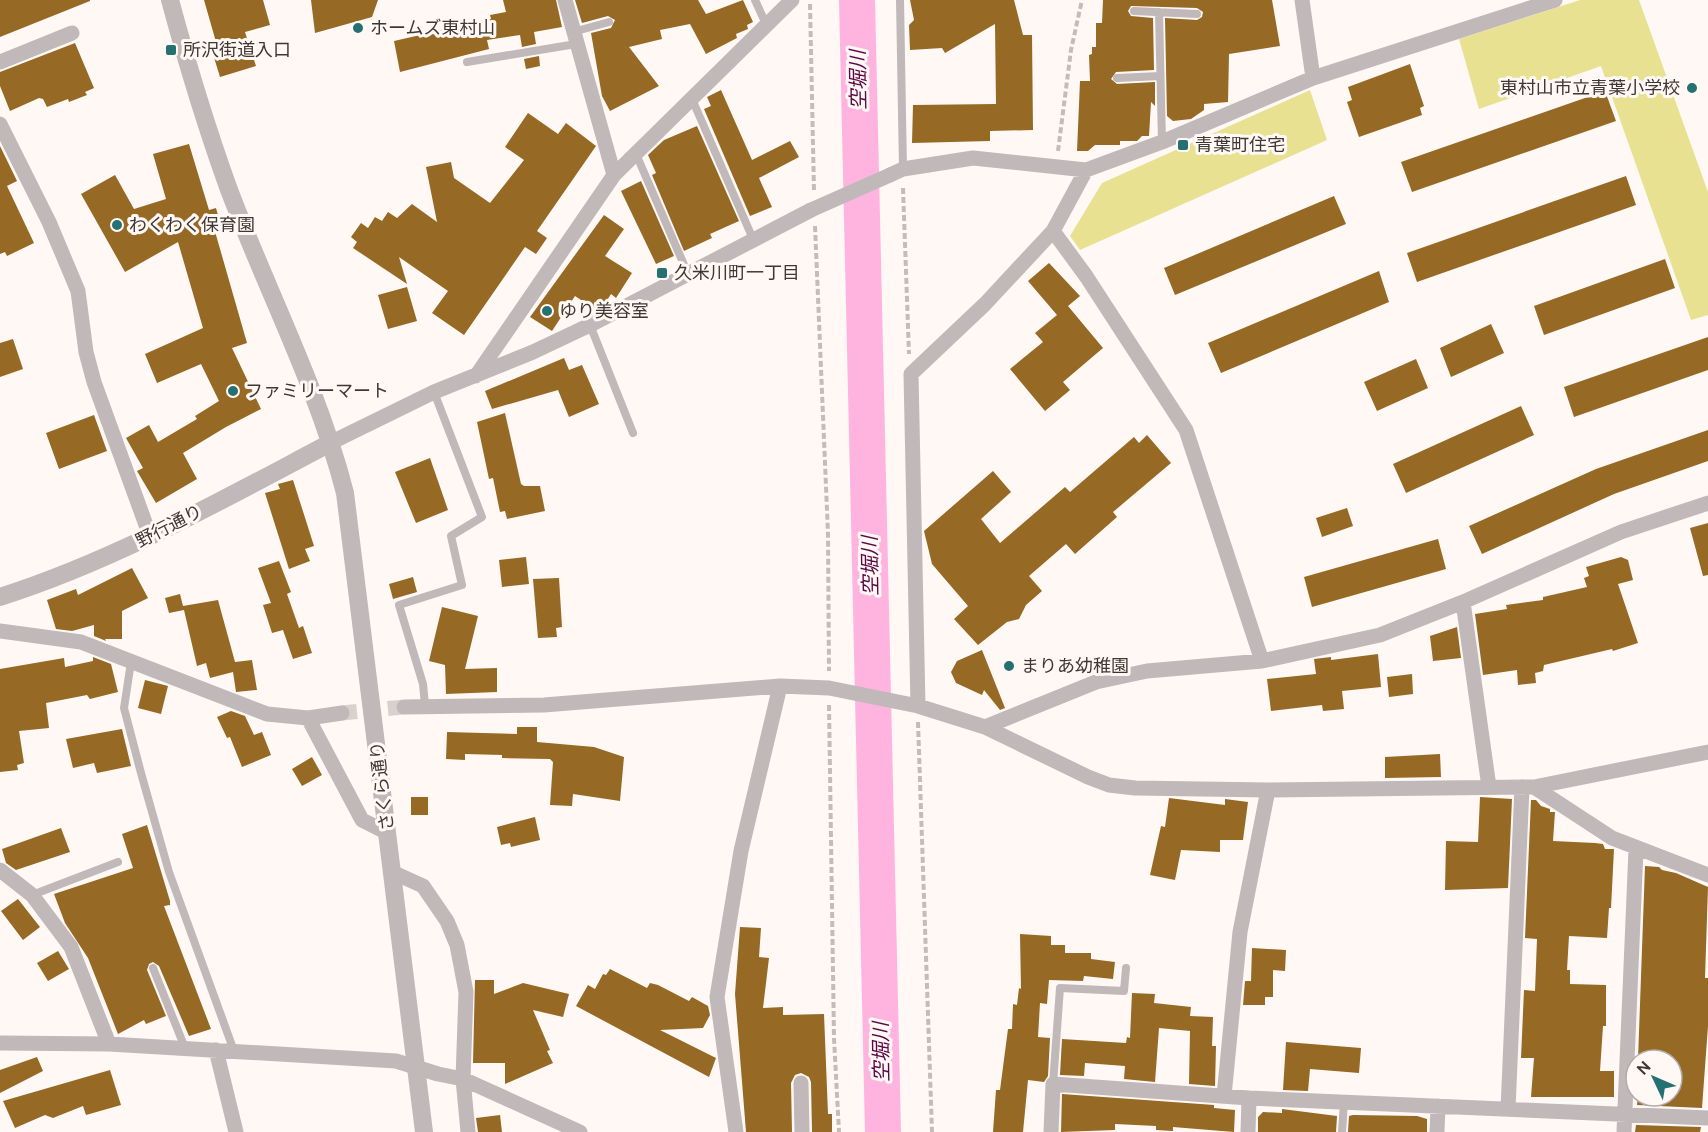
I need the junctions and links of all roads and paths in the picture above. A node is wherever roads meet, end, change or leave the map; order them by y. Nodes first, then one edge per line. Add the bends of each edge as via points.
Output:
1 (170, 0) edge
2 (565, 0) edge
3 (755, 0) edge
4 (792, 0) edge
5 (810, 0) edge
6 (900, 0) edge
7 (1082, 0) edge
8 (1302, 0) edge
9 (1555, 0) edge
10 (1134, 11) dead end
11 (1159, 12) junction
12 (1197, 14) dead end
13 (609, 22) dead end
14 (766, 24) junction
15 (72, 33) dead end
16 (575, 38) junction
17 (0, 62) edge
18 (467, 62) dead end
19 (1160, 75) junction
20 (1117, 78) dead end
21 (1313, 78) junction
22 (692, 99) junction
23 (2, 131) edge
24 (1162, 142) junction
25 (635, 154) junction
26 (1056, 166) junction
27 (1086, 170) junction
28 (896, 172) junction
29 (614, 175) junction
30 (814, 193) dead end
31 (813, 213) junction
32 (1053, 231) junction
33 (753, 239) junction
34 (688, 274) junction
35 (590, 325) junction
36 (908, 339) dead end
37 (476, 376) junction
38 (434, 392) junction
39 (633, 433) dead end
40 (332, 442) junction
41 (1708, 503) edge
42 (150, 536) junction
43 (0, 597) edge
44 (1463, 602) junction
45 (0, 631) edge
46 (1262, 661) junction
47 (131, 662) junction
48 (780, 686) junction
49 (829, 688) junction
50 (425, 705) junction
51 (915, 706) junction
52 (404, 707) tunnel mouth
53 (342, 714) tunnel mouth
54 (308, 718) junction
55 (985, 727) junction
56 (1708, 752) edge
57 (1489, 787) junction
58 (1528, 787) junction
59 (1268, 790) junction
60 (388, 833) junction
61 (1636, 849) junction
62 (118, 862) dead end
63 (0, 870) edge
64 (392, 872) junction
65 (1708, 875) edge
66 (32, 895) junction
67 (153, 968) dead end
68 (1126, 968) dead end
69 (0, 1043) edge
70 (109, 1044) junction
71 (185, 1048) junction
72 (216, 1050) junction
73 (234, 1051) junction
74 (416, 1066) junction
75 (463, 1079) junction
76 (801, 1083) dead end
77 (1053, 1084) junction
78 (1224, 1096) junction
79 (1249, 1098) junction
80 (1344, 1102) junction
81 (1438, 1106) junction
82 (1508, 1109) junction
83 (1625, 1114) junction
84 (1708, 1118) edge
85 (236, 1132) edge
86 (424, 1132) edge
87 (468, 1132) edge
88 (580, 1132) edge
89 (736, 1132) edge
90 (802, 1132) edge
91 (838, 1132) edge
92 (932, 1132) edge
93 (1051, 1132) edge
94 (1248, 1132) edge
95 (1342, 1132) edge
96 (1437, 1132) edge
97 (1624, 1132) edge

1 - 40 street, さくら通り via 228,185
2 - 16 street
3 - 14 lane
4 - 14 street
5 - 30 path
6 - 28 lane
7 - 26 path via 1071,50
8 - 21 street
9 - 21 street
10 - 11 lane
11 - 12 lane
11 - 19 lane
13 - 16 lane
14 - 22 street
15 - 17 street
16 - 18 lane
16 - 29 street
19 - 20 lane
19 - 24 lane
21 - 24 street
22 - 25 street
22 - 33 lane
23 - 42 street via 49,222 78,291 94,382
24 - 27 street
25 - 29 street
25 - 34 lane
26 - 27 street
26 - 28 street via 973,158
27 - 32 street
28 - 31 street, bridge
28 - 36 path
29 - 37 street
31 - 33 street
31 - 49 path via 828,534
32 - 46 street via 1186,430
32 - 51 street via 985,304 911,374
33 - 34 street
34 - 35 street
35 - 37 street
35 - 39 lane
37 - 38 street
38 - 40 street
38 - 50 lane via 482,517 451,536 462,585 399,605 423,684
40 - 42 street, 野行通り
40 - 60 street, さくら通り via 345,493
41 - 44 street via 1621,532
42 - 43 street, 野行通り via 59,578
44 - 46 street via 1380,635
44 - 57 street
45 - 47 street via 81,642
46 - 55 street via 1147,671 1096,682
47 - 54 street via 267,714
47 - 73 lane via 124,708 141,773 169,872
48 - 49 street
48 - 50 street via 543,705
48 - 89 street via 741,851 717,998
49 - 51 street
49 - 91 path
50 - 52 street
51 - 55 street
51 - 92 path
53 - 54 street
54 - 60 street via 362,820
55 - 59 street via 1109,785
56 - 58 street
57 - 58 street
57 - 59 street
58 - 61 street
58 - 82 street
59 - 78 street via 1240,932
60 - 64 street, さくら通り
61 - 65 street
61 - 83 street
62 - 66 lane
63 - 66 street
64 - 74 street, さくら通り
64 - 75 street via 423,886 447,921 457,945 466,992
66 - 70 street via 71,947
67 - 71 lane
68 - 77 lane via 1124,991 1060,988
69 - 70 street
70 - 71 street
71 - 72 street
72 - 73 street
72 - 85 street
73 - 74 street via 396,1061
74 - 75 street
74 - 86 street, さくら通り
75 - 87 street
75 - 88 street
76 - 90 street
77 - 78 street
77 - 93 street
78 - 79 street
79 - 80 street
79 - 94 street
80 - 81 street
80 - 95 lane
81 - 82 street
81 - 96 street
82 - 83 street
83 - 84 street
83 - 97 street

